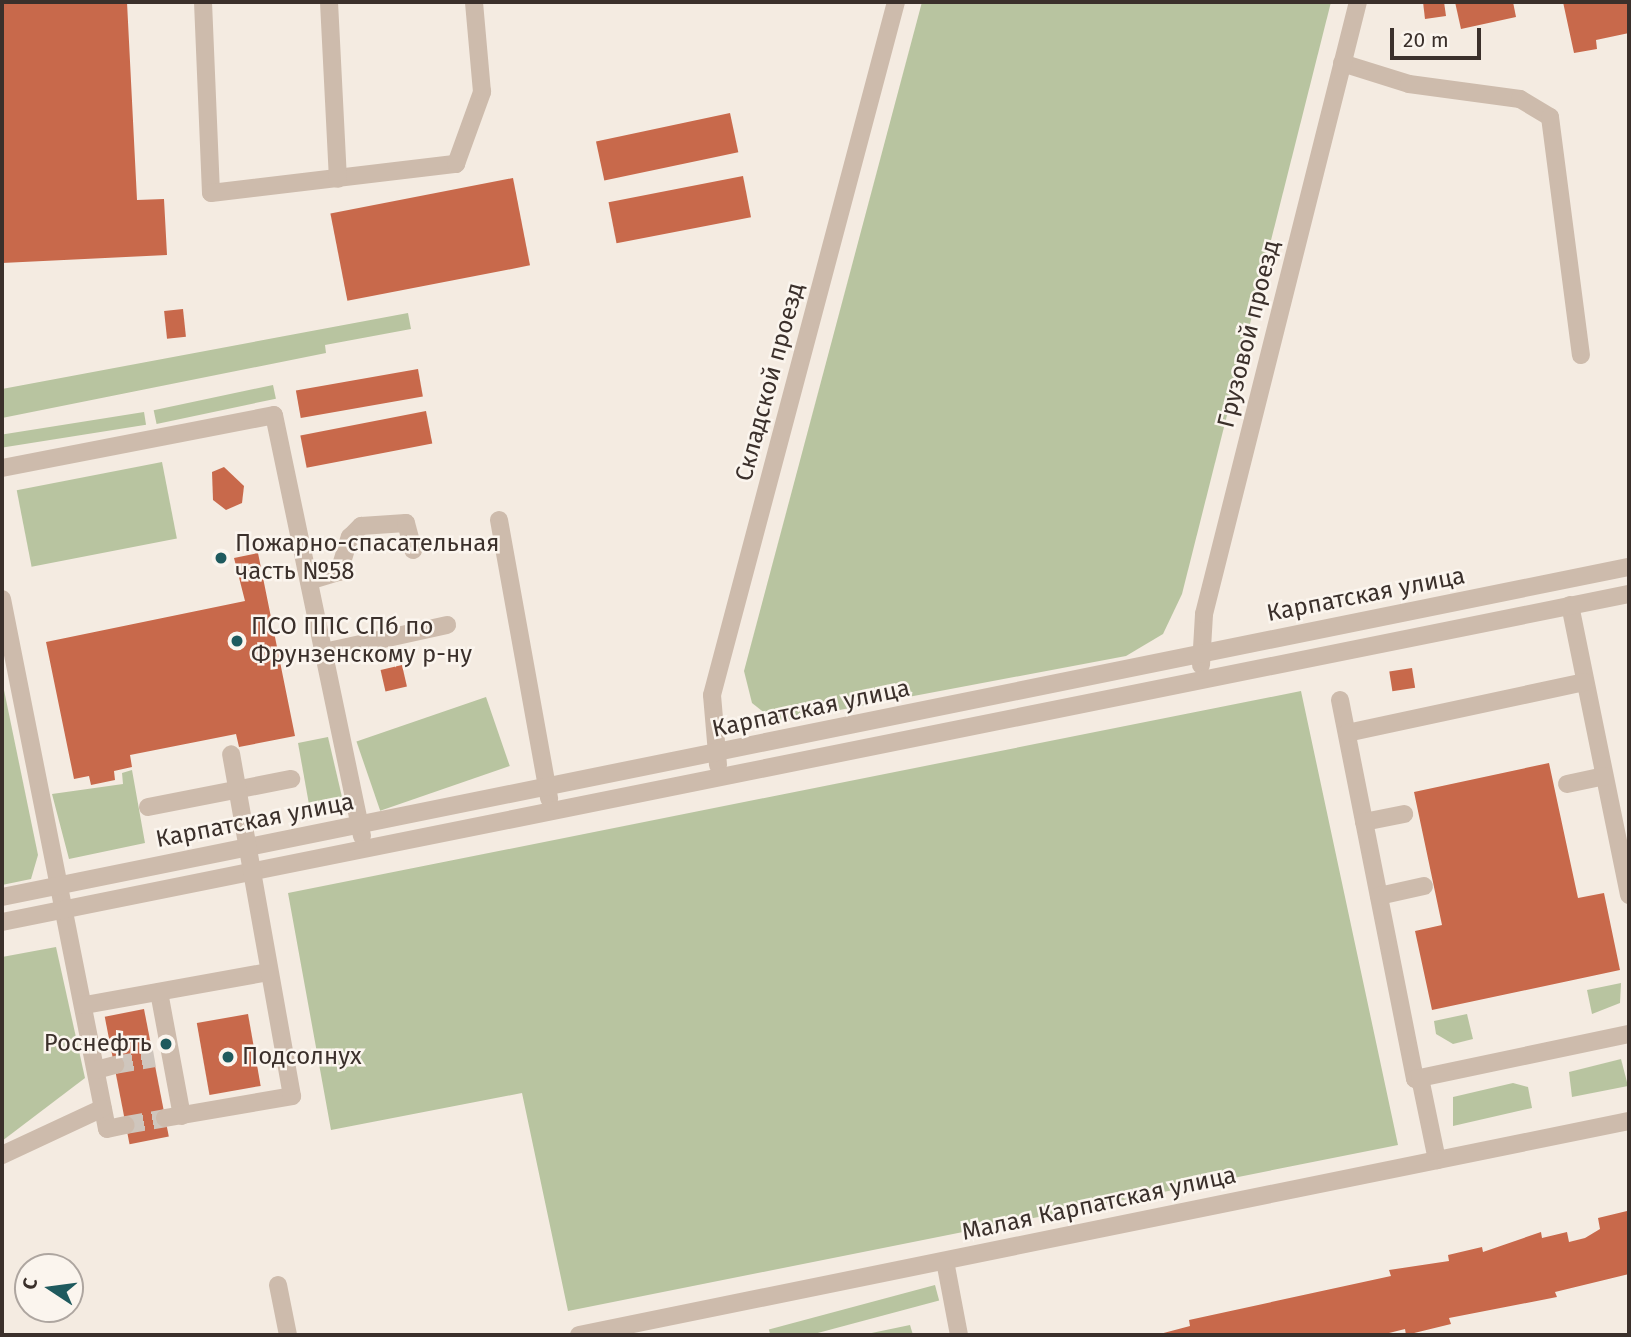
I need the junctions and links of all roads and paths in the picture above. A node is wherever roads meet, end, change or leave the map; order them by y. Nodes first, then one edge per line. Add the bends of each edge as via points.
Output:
1 (203, 2) edge
2 (330, 2) edge
3 (474, 2) edge
4 (896, 2) edge
5 (1358, 2) edge
6 (1342, 63) junction
7 (338, 179) junction
8 (1581, 355) dead end
9 (2, 468) edge
10 (499, 520) dead end
11 (413, 550) dead end
12 (1629, 567) edge
13 (309, 581) junction
14 (1629, 594) edge
15 (2, 599) edge
16 (1570, 606) junction
17 (447, 625) dead end
18 (324, 652) junction
19 (1199, 654) junction
20 (1204, 680) junction
21 (1585, 682) junction
22 (1340, 700) dead end
23 (1347, 733) junction
24 (715, 753) junction
25 (230, 754) dead end
26 (720, 776) junction
27 (1604, 776) junction
28 (291, 779) dead end
29 (1567, 784) dead end
30 (547, 788) junction
31 (238, 789) junction
32 (148, 807) dead end
33 (551, 810) junction
34 (1404, 814) dead end
35 (1364, 822) junction
36 (360, 825) junction
37 (250, 848) junction
38 (364, 848) junction
39 (254, 871) junction
40 (57, 886) junction
41 (1424, 886) dead end
42 (1378, 895) junction
43 (1629, 895) edge
44 (2, 897) edge
45 (63, 910) junction
46 (2, 922) edge
47 (269, 972) junction
48 (159, 992) junction
49 (85, 1005) junction
50 (1629, 1034) edge
51 (115, 1065) tunnel mouth
52 (96, 1070) junction
53 (1420, 1078) junction
54 (103, 1108) junction
55 (1629, 1121) edge
56 (126, 1125) tunnel mouth
57 (2, 1155) edge
58 (1437, 1160) junction
59 (945, 1261) junction
60 (278, 1284) dead end
61 (288, 1335) edge
62 (579, 1335) edge
63 (959, 1335) edge

1 - 7 street via 211,193
2 - 7 street
3 - 7 street via 482,92 456,164
4 - 24 street, Складской проезд via 712,695
5 - 6 street, Грузовой проезд
6 - 8 street via 1409,84 1520,99 1550,117
6 - 19 street, Грузовой проезд
9 - 13 street via 274,415
10 - 30 street
11 - 13 street via 407,523 361,526 350,537 339,572
12 - 19 street, Карпатская улица
13 - 18 street
14 - 16 street, Карпатская улица
15 - 40 street
16 - 20 street, Карпатская улица
16 - 21 street
17 - 18 street
18 - 36 street
19 - 20 street, Грузовой проезд
19 - 24 street, Карпатская улица
20 - 26 street, Карпатская улица
21 - 23 street
21 - 27 street
22 - 23 street
23 - 35 street
24 - 26 street, Складской проезд
24 - 30 street, Карпатская улица
25 - 31 street
26 - 33 street, Карпатская улица
27 - 29 street
27 - 43 street
28 - 31 street
30 - 33 street
30 - 36 street, Карпатская улица
31 - 32 street
31 - 37 street
33 - 38 street, Карпатская улица
34 - 35 street
35 - 42 street
36 - 37 street, Карпатская улица
36 - 38 street
37 - 39 street
37 - 40 street, Карпатская улица
38 - 39 street, Карпатская улица
39 - 45 street, Карпатская улица
39 - 47 street
40 - 44 street, Карпатская улица
40 - 45 street
41 - 42 street
42 - 53 street via 1415,1079
45 - 46 street, Карпатская улица
45 - 49 street
47 - 48 street
47 - 48 street via 292,1096 174,1116 161,1056
48 - 49 street
49 - 52 street
50 - 53 street
51 - 52 street
52 - 54 street
53 - 58 street
54 - 56 street via 107,1129
54 - 57 street
55 - 58 street, Малая Карпатская улица
58 - 59 street, Малая Карпатская улица
59 - 62 street, Малая Карпатская улица
59 - 63 street
60 - 61 street

